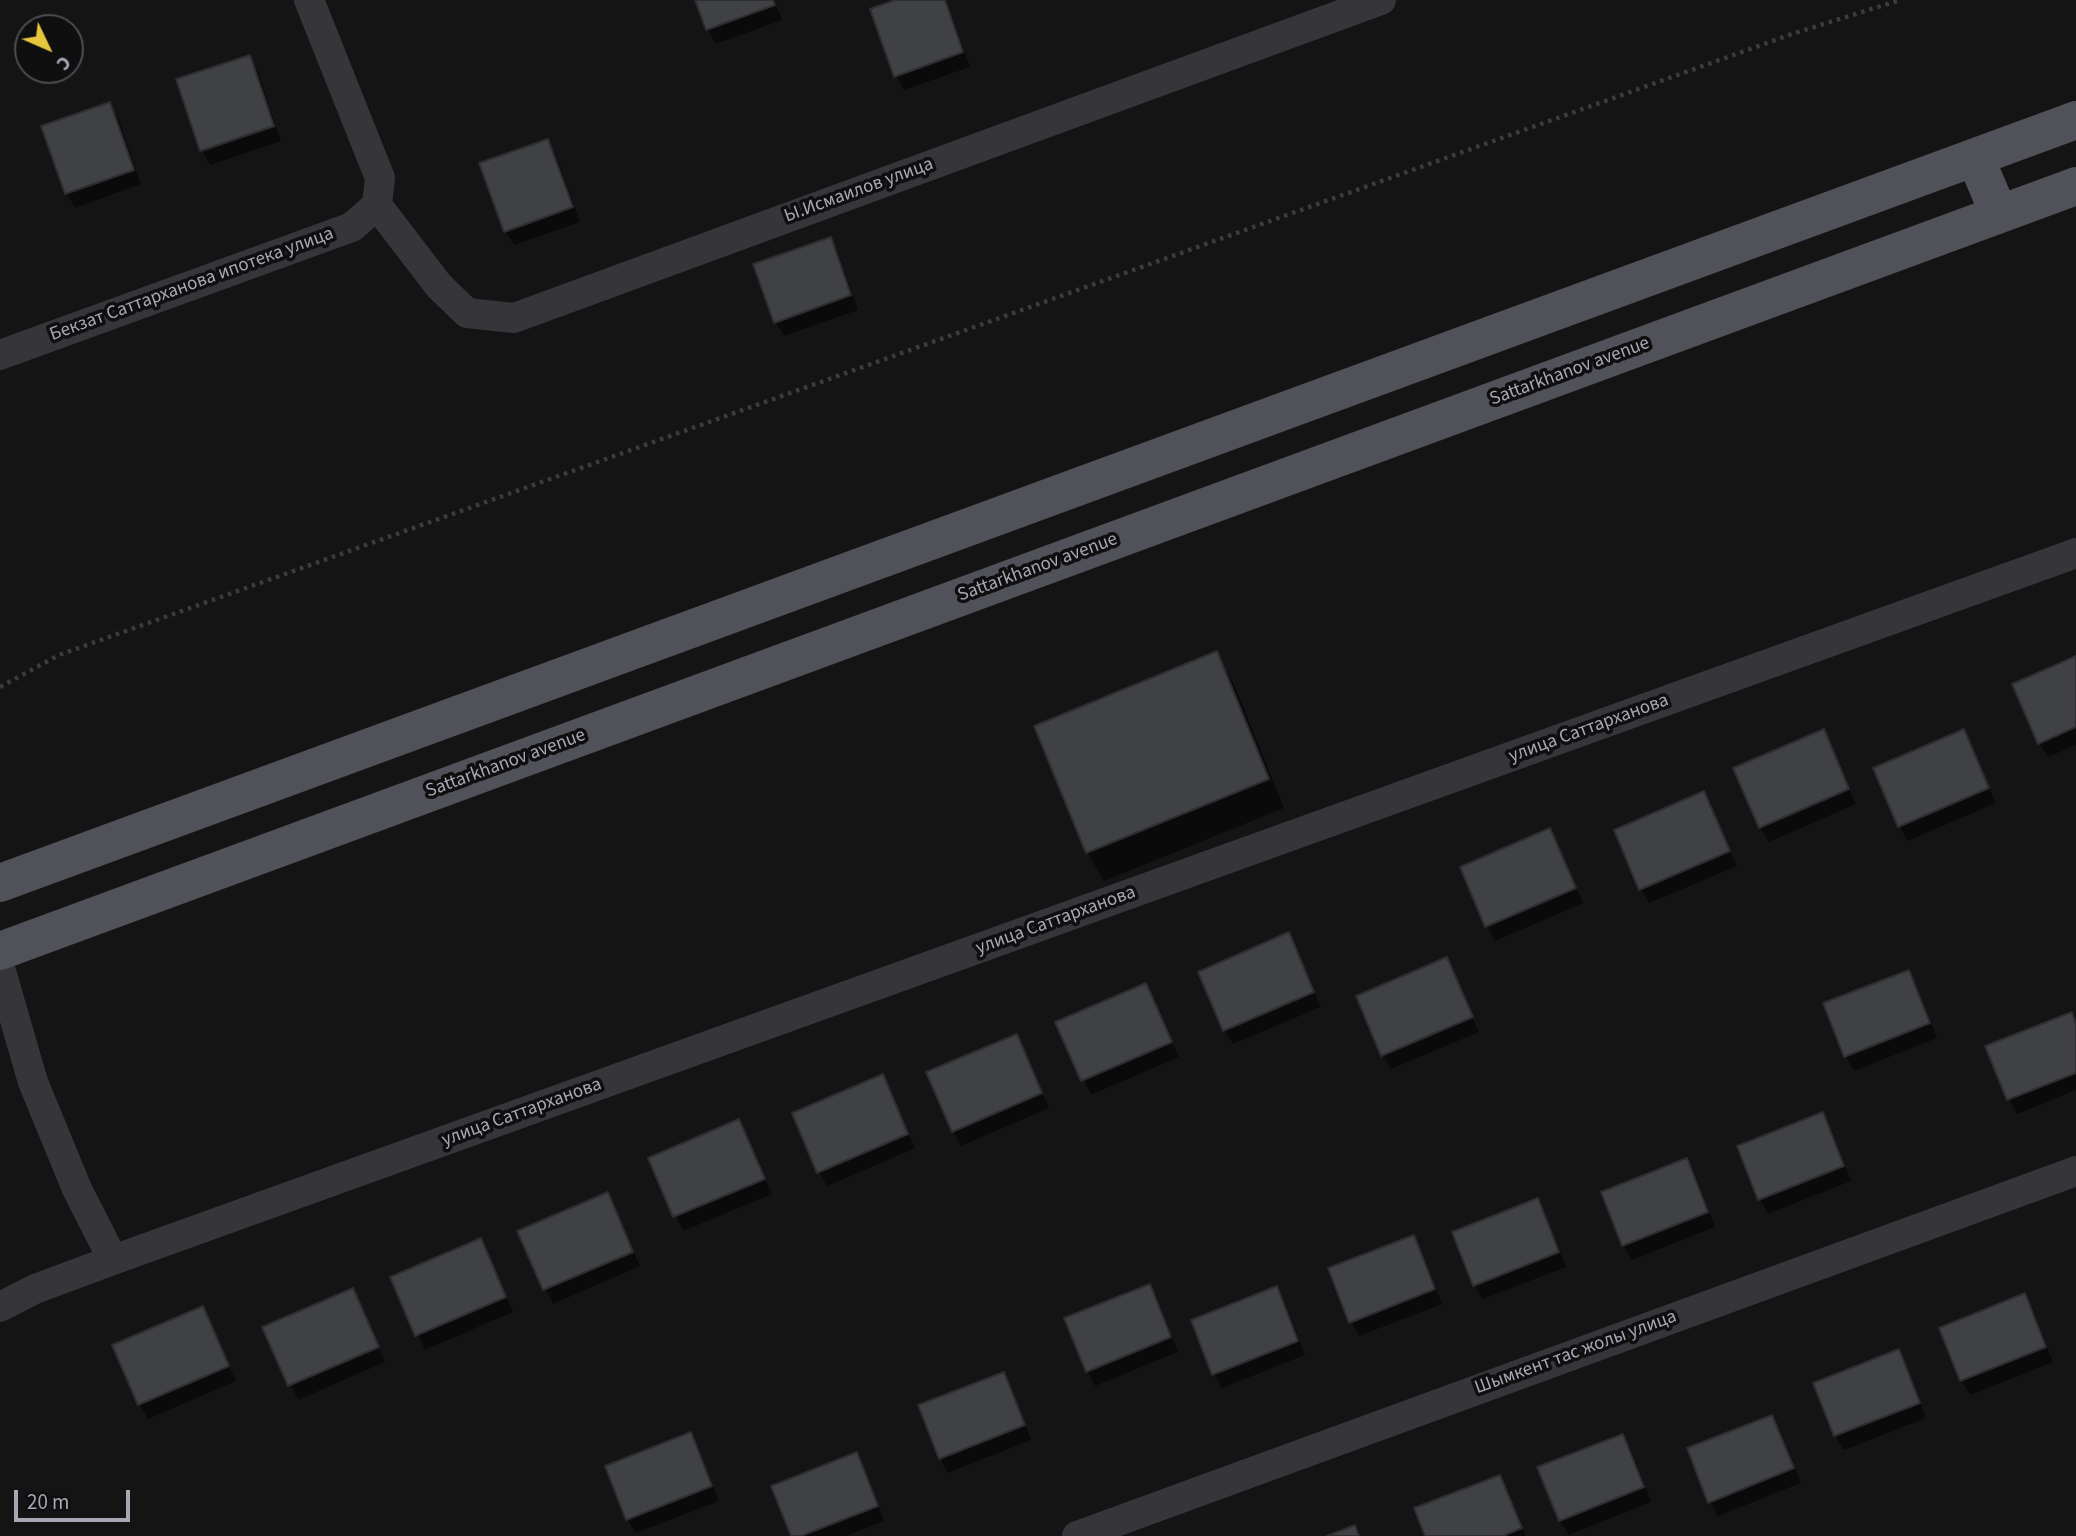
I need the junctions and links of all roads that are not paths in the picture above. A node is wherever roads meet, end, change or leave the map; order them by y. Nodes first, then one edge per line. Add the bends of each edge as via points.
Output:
1 (309, 0) edge
2 (1381, 0) edge
3 (2076, 120) edge
4 (1975, 157) junction
5 (2076, 186) edge
6 (377, 205) junction
7 (1999, 214) junction
8 (0, 355) edge
9 (2076, 553) edge
10 (0, 883) edge
11 (0, 951) edge
12 (0, 968) edge
13 (2076, 1171) edge
14 (113, 1260) junction
15 (0, 1307) edge
16 (1077, 1536) edge

1 - 6 street via 380,178
2 - 6 street, Ы.Исмаилов улица via 514,318 467,313 439,286
3 - 4 main road
4 - 7 main road
4 - 10 main road
5 - 7 main road, Sattarkhanov avenue
6 - 8 street, Бекзат Саттарханова ипотека улица via 352,227
7 - 11 main road, Sattarkhanov avenue
9 - 14 street, улица Саттарханова
12 - 14 street via 33,1082 77,1189
13 - 16 street, Шымкент тас жолы улица
14 - 15 street, улица Саттарханова

